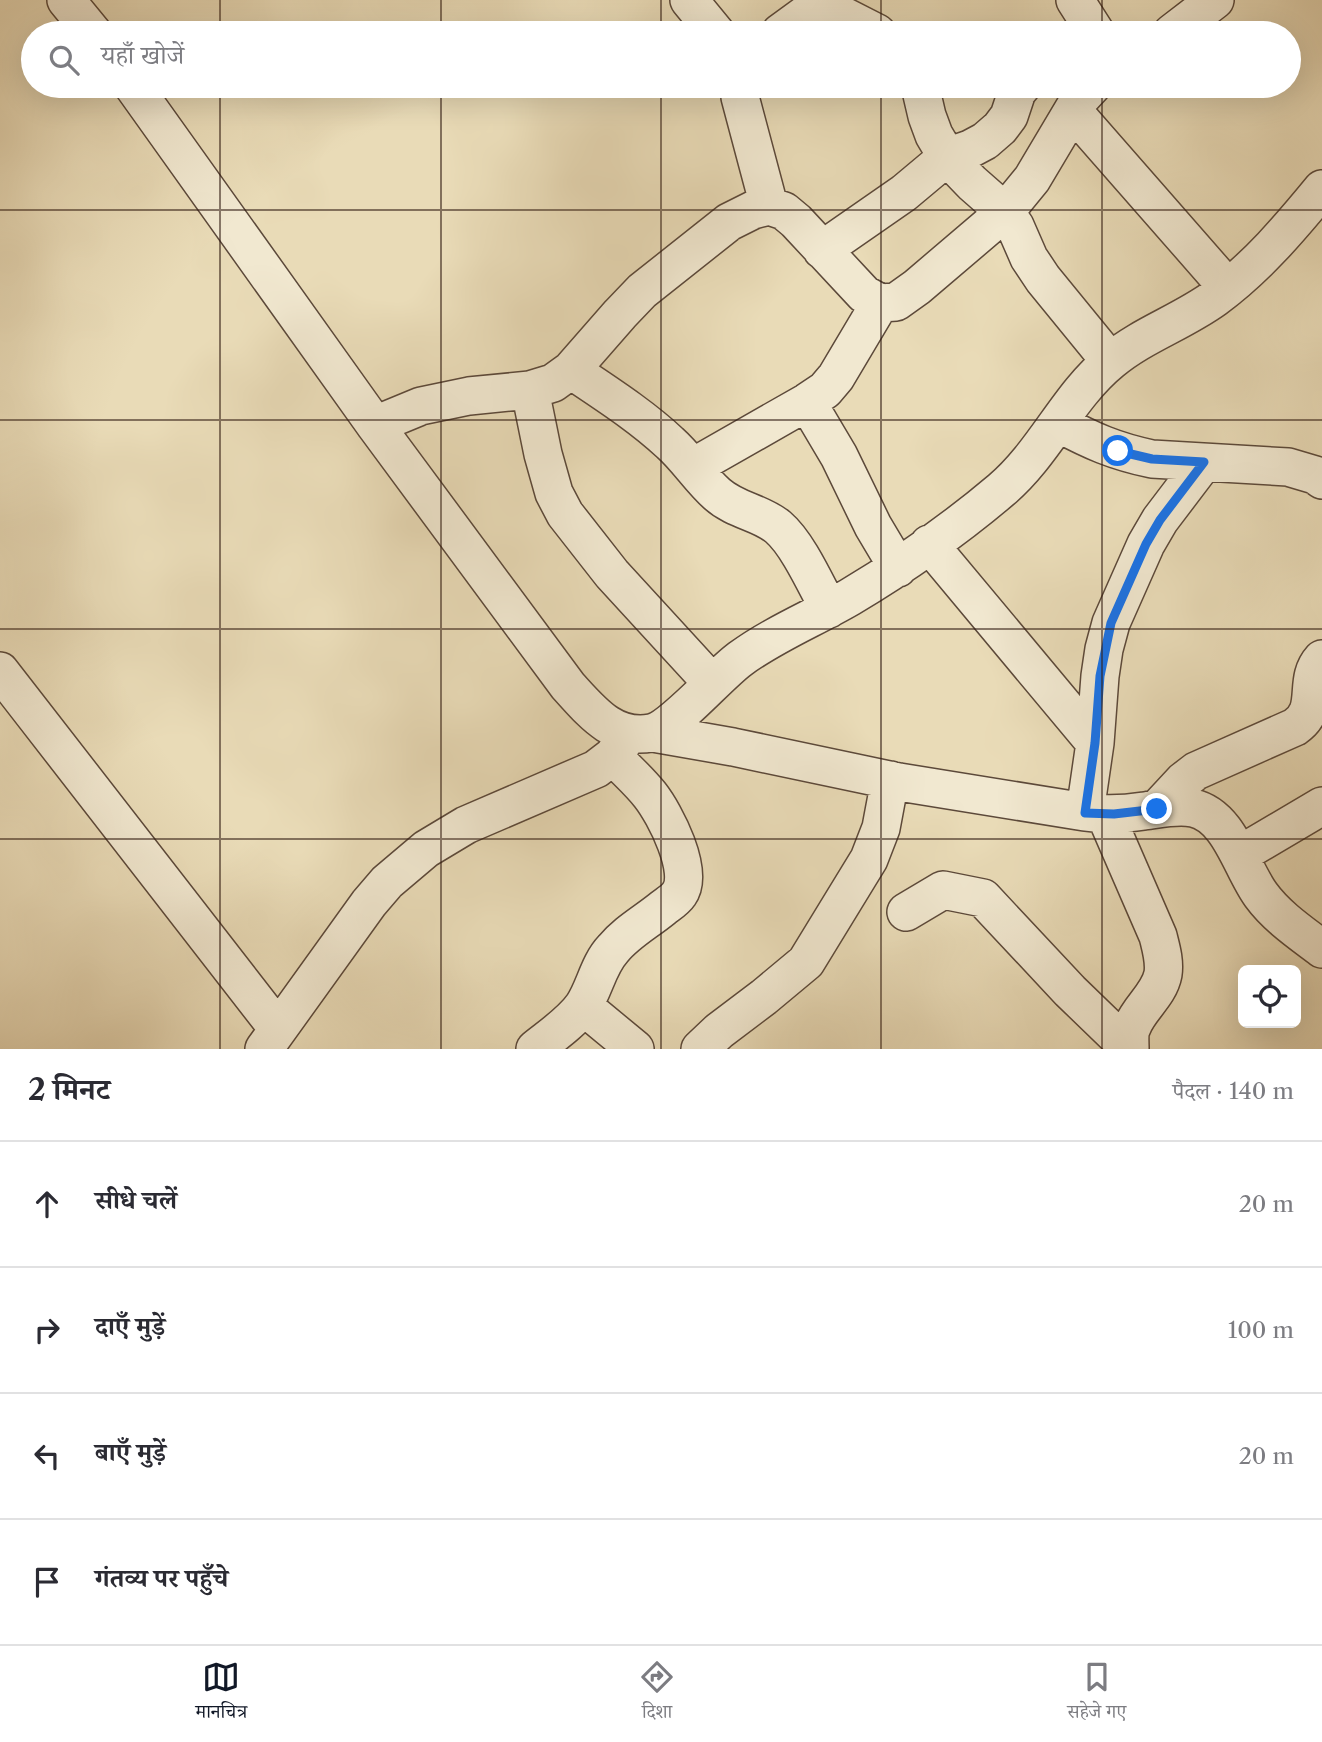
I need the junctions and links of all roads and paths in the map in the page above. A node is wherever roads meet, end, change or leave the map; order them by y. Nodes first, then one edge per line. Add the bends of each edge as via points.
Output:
1 (66, 0) edge
2 (689, 0) edge
3 (1074, 0) edge
4 (1215, 0) edge
5 (823, 2) edge
6 (83, 21) edge
7 (706, 21) edge
8 (797, 21) edge
9 (856, 21) edge
10 (1066, 21) edge
11 (1088, 21) edge
12 (1188, 21) edge
13 (142, 98) edge
14 (740, 98) edge
15 (923, 98) edge
16 (1015, 98) edge
17 (1082, 98) edge
18 (947, 157) junction
19 (1322, 189) edge
20 (769, 206) junction
21 (1005, 212) junction
22 (822, 250) junction
23 (1228, 288) junction
24 (880, 303) junction
25 (1110, 361) junction
26 (571, 370) junction
27 (530, 390) junction
28 (807, 402) junction
29 (1058, 423) junction
30 (375, 425) junction
31 (1204, 462) junction
32 (694, 467) junction
33 (1322, 480) edge
34 (929, 544) junction
35 (898, 568) junction
36 (829, 609) junction
37 (1322, 659) edge
38 (0, 671) edge
39 (712, 683) junction
40 (632, 741) junction
41 (1095, 743) junction
42 (890, 780) junction
43 (1322, 806) edge
44 (1157, 809) junction
45 (1095, 813) junction
46 (1239, 855) junction
47 (906, 912) dead end
48 (1322, 949) edge
49 (583, 1006) junction
50 (271, 1039) edge
51 (535, 1049) edge
52 (635, 1049) edge
53 (700, 1049) edge
54 (1130, 1049) edge

1 - 6 street
2 - 7 street
3 - 10 street
3 - 11 street
4 - 12 street
5 - 8 street
5 - 9 street
13 - 30 street
14 - 20 street
15 - 18 street via 934,135
16 - 18 street via 1000,128 985,141
17 - 21 street via 1032,179
17 - 23 street
18 - 21 street
18 - 22 street
19 - 23 street
20 - 22 street via 784,211
20 - 26 street via 729,222 642,291
21 - 24 street via 906,296
21 - 25 street via 1043,279
22 - 24 street
23 - 25 street
24 - 28 street via 836,377
25 - 29 street
26 - 27 street via 553,383
26 - 32 street via 648,423
27 - 30 street via 433,403
27 - 39 street via 554,493 565,514 612,574
28 - 32 street
28 - 35 street
29 - 31 street via 1126,454
29 - 34 street via 1004,488
30 - 40 street via 568,686 592,712
31 - 33 street via 1288,467
31 - 41 street via 1146,544 1111,623 1100,676
32 - 36 street via 727,503 778,528
34 - 35 street
34 - 41 street
35 - 36 street
36 - 39 street via 761,645
37 - 44 street via 1312,677 1310,711 1304,722 1196,771
38 - 50 street
39 - 40 street via 669,723
40 - 42 street via 733,747
40 - 49 street via 650,795 681,860 684,879 680,893 610,951
40 - 50 street via 596,769 466,825 417,856 369,903
41 - 45 street
42 - 45 street
42 - 53 street via 881,828 869,859 806,962
43 - 46 street
44 - 45 street
44 - 46 street via 1174,806 1202,811 1214,819
45 - 54 street via 1158,936 1163,956 1163,976 1131,1029
46 - 48 street via 1269,905
47 - 54 street via 943,890 982,898
49 - 51 street
49 - 52 street

